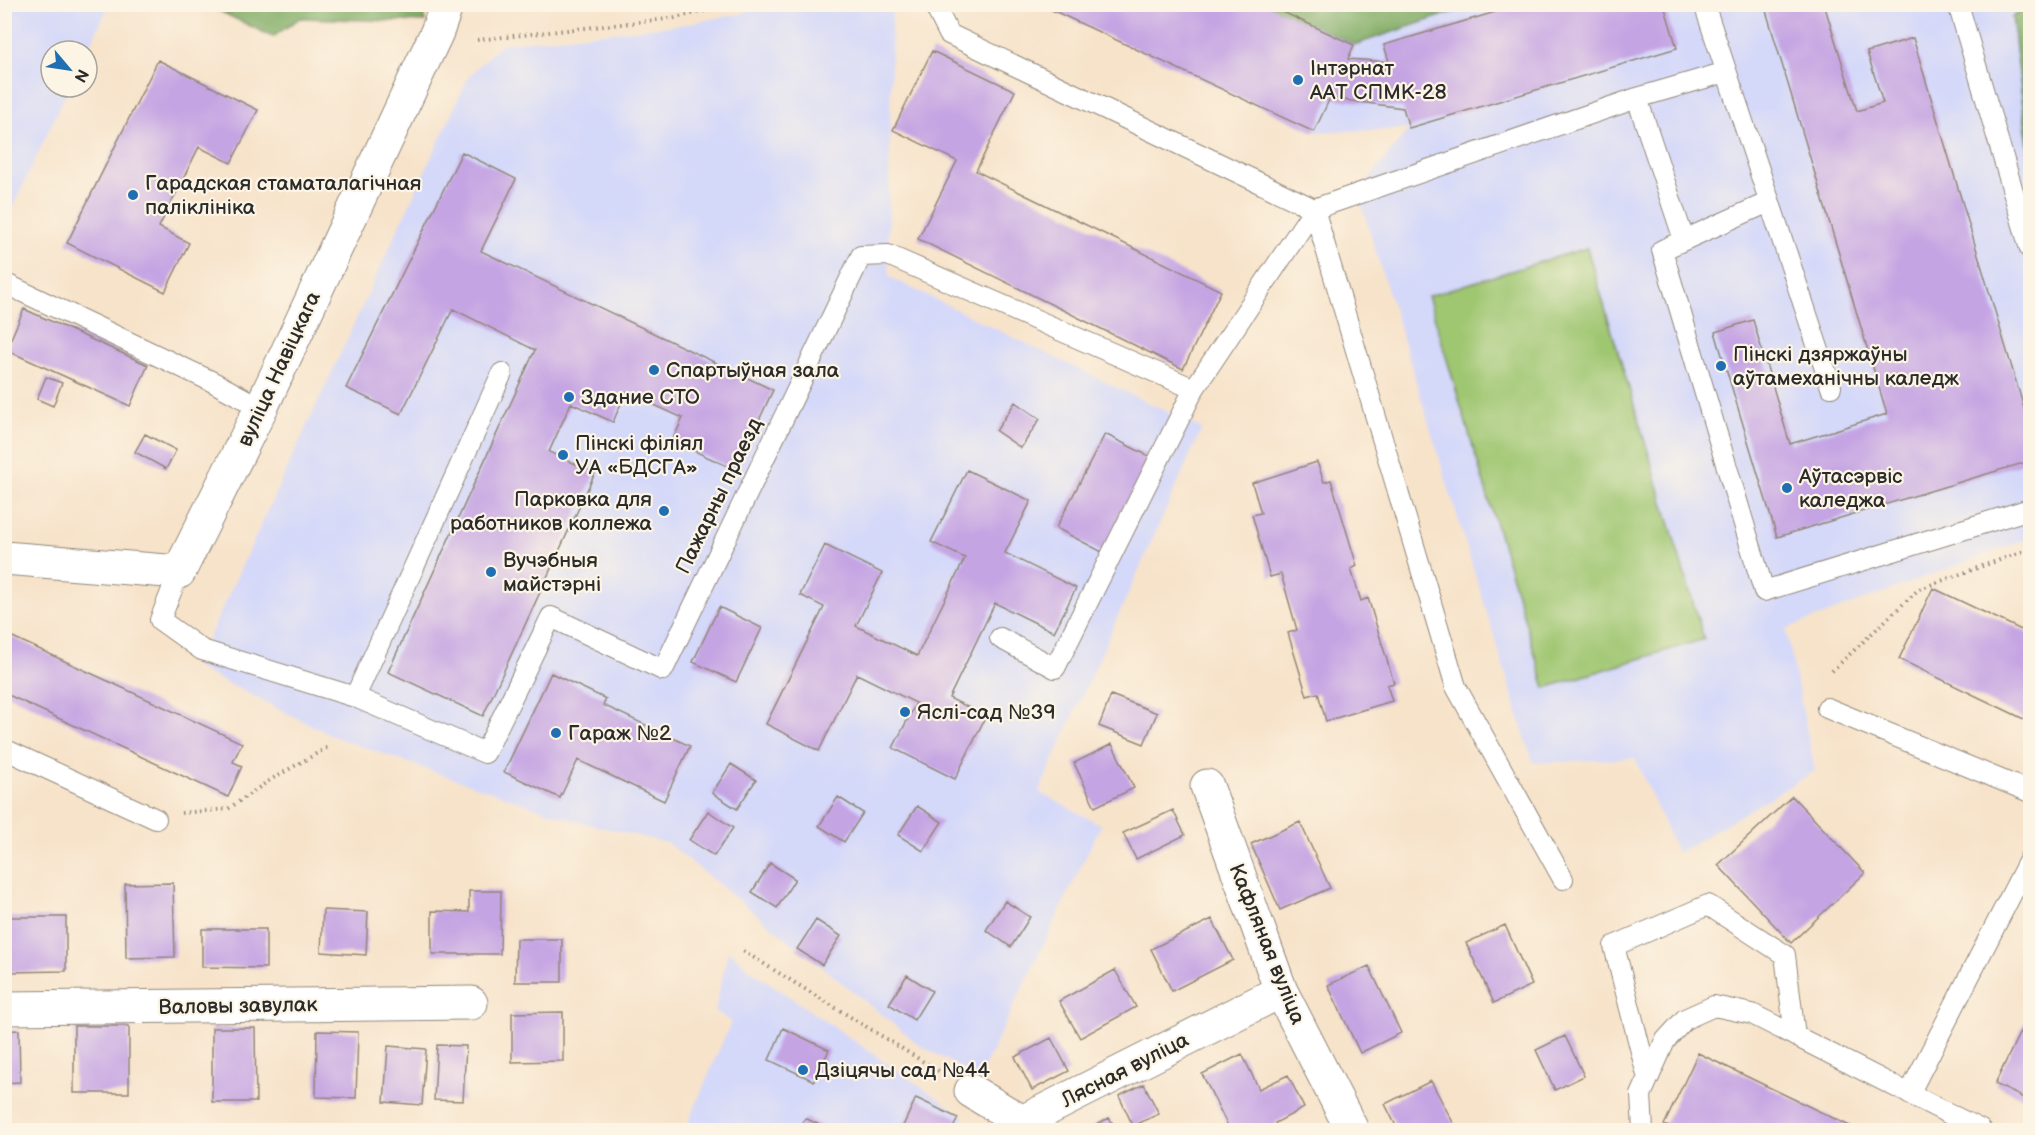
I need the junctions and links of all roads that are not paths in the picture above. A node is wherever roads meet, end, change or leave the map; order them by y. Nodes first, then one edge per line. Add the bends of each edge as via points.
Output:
1 (447, 4) edge
2 (934, 4) edge
3 (1704, 4) edge
4 (1958, 4) edge
5 (1726, 72) junction
6 (1637, 98) junction
7 (1769, 202) junction
8 (1314, 209) junction
9 (1684, 240) junction
10 (2031, 249) edge
11 (6, 284) dead end
12 (502, 373) dead end
13 (1831, 387) dead end
14 (1194, 389) junction
15 (261, 408) junction
16 (2031, 509) edge
17 (4, 558) edge
18 (179, 572) junction
19 (1000, 638) dead end
20 (355, 697) junction
21 (1827, 708) dead end
22 (4, 749) edge
23 (1207, 786) dead end
24 (2031, 792) edge
25 (156, 819) dead end
26 (2031, 858) edge
27 (1563, 879) dead end
28 (1281, 991) junction
29 (471, 1003) dead end
30 (4, 1008) edge
31 (1795, 1036) junction
32 (1648, 1079) junction
33 (971, 1091) road end
34 (1909, 1094) junction
35 (1352, 1131) edge
36 (1643, 1131) edge
37 (1982, 1131) edge

1 - 15 street, вуліца Навіцкага
2 - 8 lane via 949,34
3 - 5 lane
4 - 10 lane
5 - 6 lane
5 - 7 lane
6 - 8 lane
6 - 9 lane
7 - 9 lane
7 - 13 lane
8 - 14 lane
8 - 27 lane via 1456,687
9 - 16 lane via 1662,249 1764,591
11 - 15 lane
12 - 20 lane
14 - 19 lane via 1055,668
14 - 20 lane, Пажарны праезд via 888,255 861,256 663,670 551,617 485,753
15 - 18 street, вуліца Навіцкага
17 - 18 street
18 - 20 lane via 160,620 183,637 202,650
21 - 24 lane
22 - 25 lane
23 - 28 street, Кафляная вуліца
26 - 34 lane
28 - 33 street, Лясная вуліца via 1022,1122
28 - 35 street, Кафляная вуліца
29 - 30 street, Валовы завулак
31 - 32 lane via 1752,1014 1714,1006 1685,1019 1665,1041
31 - 32 lane via 1785,955 1708,905 1614,946
31 - 34 lane
32 - 36 lane via 1641,1095
34 - 37 lane

